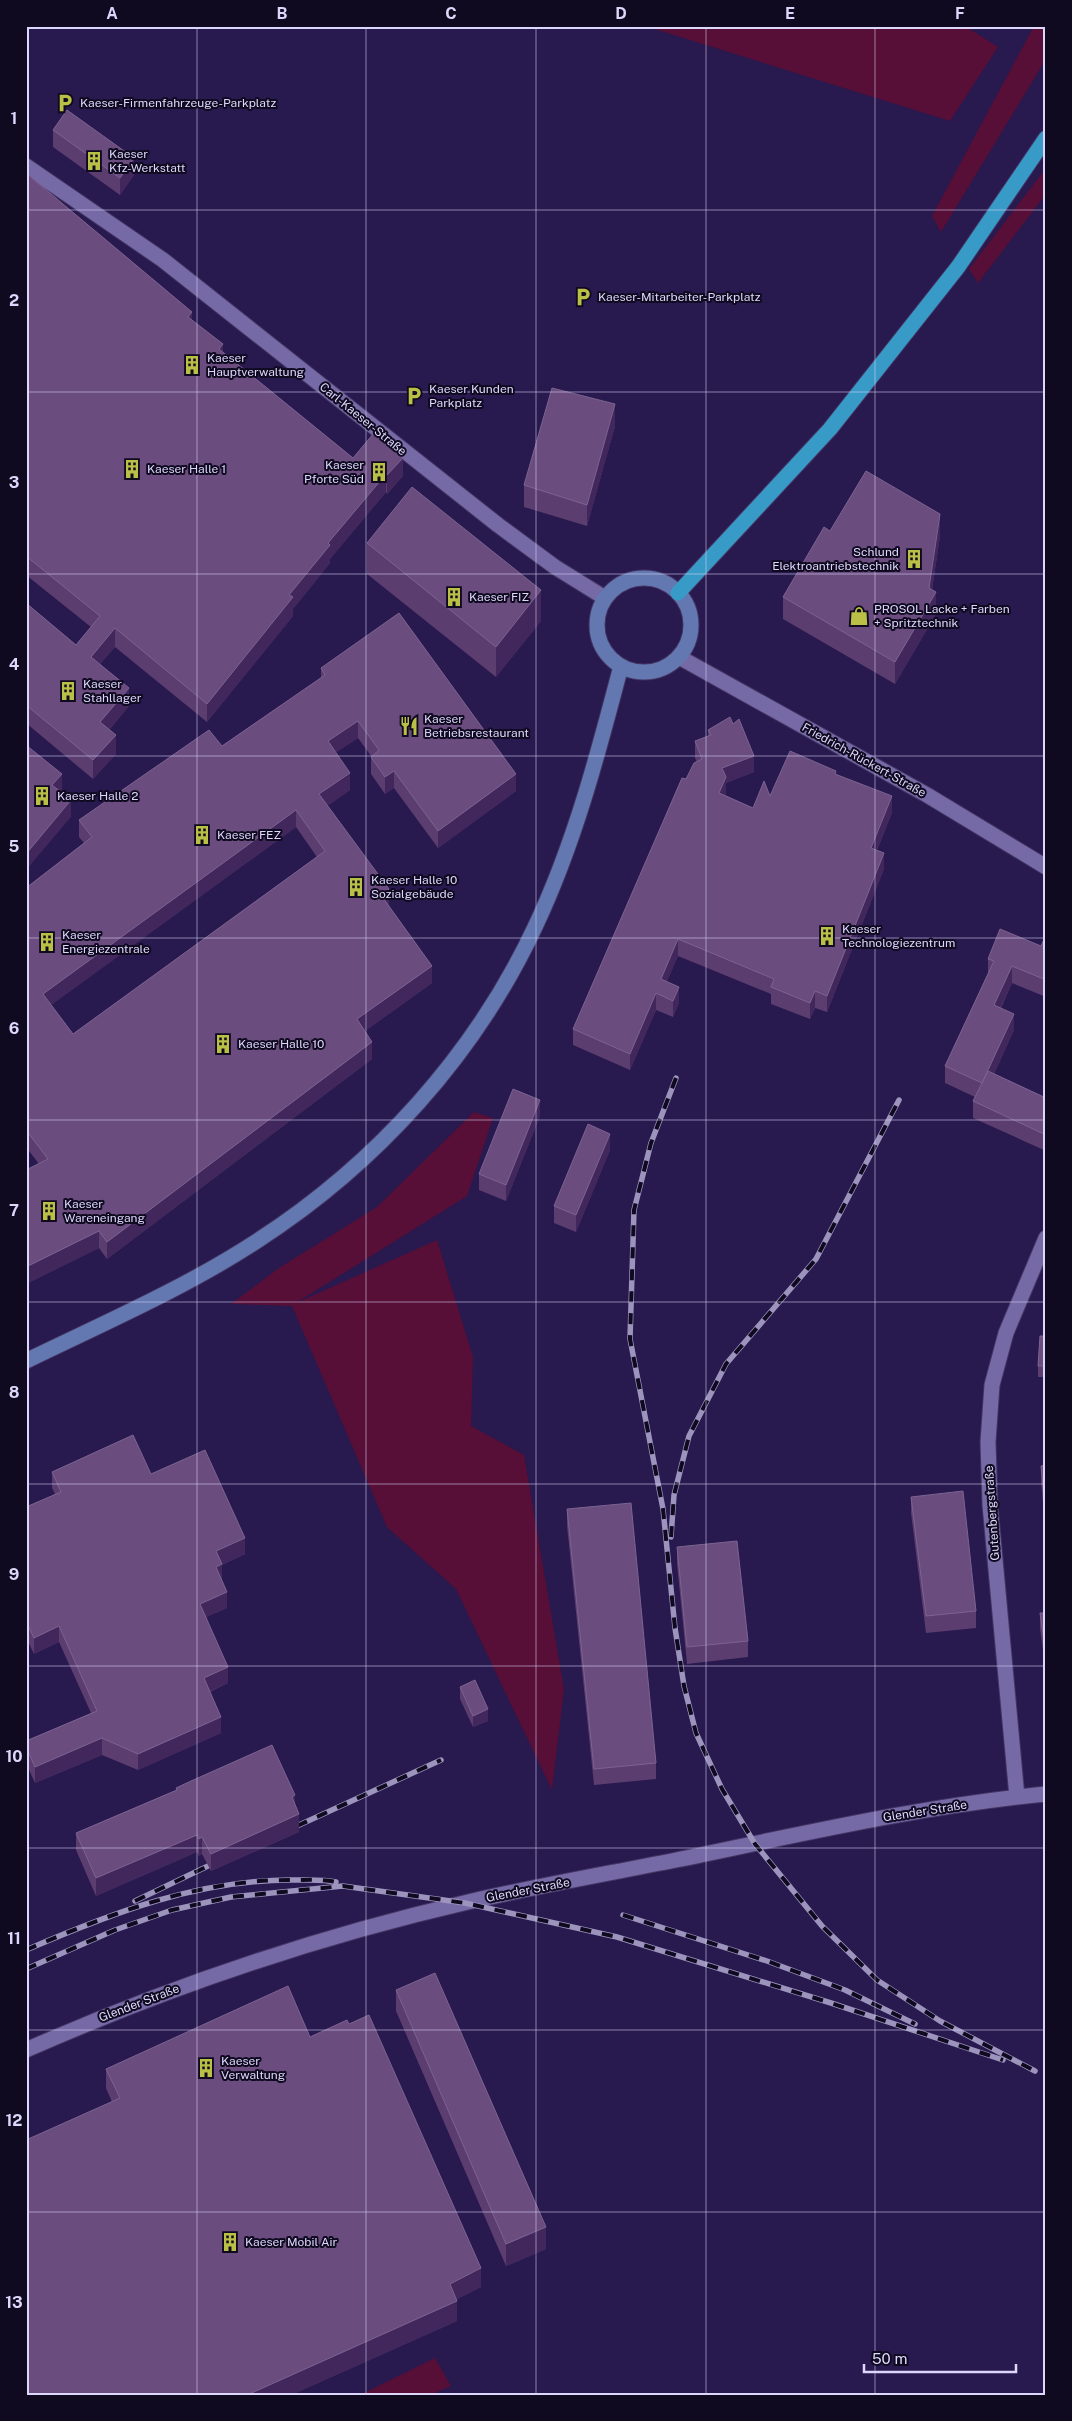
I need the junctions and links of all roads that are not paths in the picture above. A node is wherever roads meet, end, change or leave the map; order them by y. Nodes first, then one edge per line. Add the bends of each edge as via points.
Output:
1 (1046, 138) edge
2 (26, 166) edge
3 (678, 593) junction
4 (605, 598) junction
5 (679, 657) junction
6 (621, 666) junction
7 (1046, 867) edge
8 (1046, 1238) edge
9 (26, 1361) edge
10 (1046, 1794) edge
11 (1017, 1797) junction
12 (26, 2050) edge

1 - 3 highway via 958,267 830,429
2 - 4 street, Carl-Kaeser-Straße via 163,260 498,525 554,567
3 - 4 main road via 658,580 638,578 614,588
3 - 5 main road via 691,621 686,645
4 - 6 main road via 598,612 598,637 611,659
5 - 6 main road via 668,666 647,672
5 - 7 street, Friedrich-Rückert-Straße via 927,794
6 - 9 main road via 572,835 536,926 476,1030 427,1094 389,1136 339,1180 255,1242 189,1281
8 - 11 street, Gutenbergstraße via 1006,1333 992,1385 988,1442 990,1505
10 - 11 street, Glender Straße
11 - 12 street, Glender Straße via 877,1818 466,1903 337,1936 228,1969 125,2007

